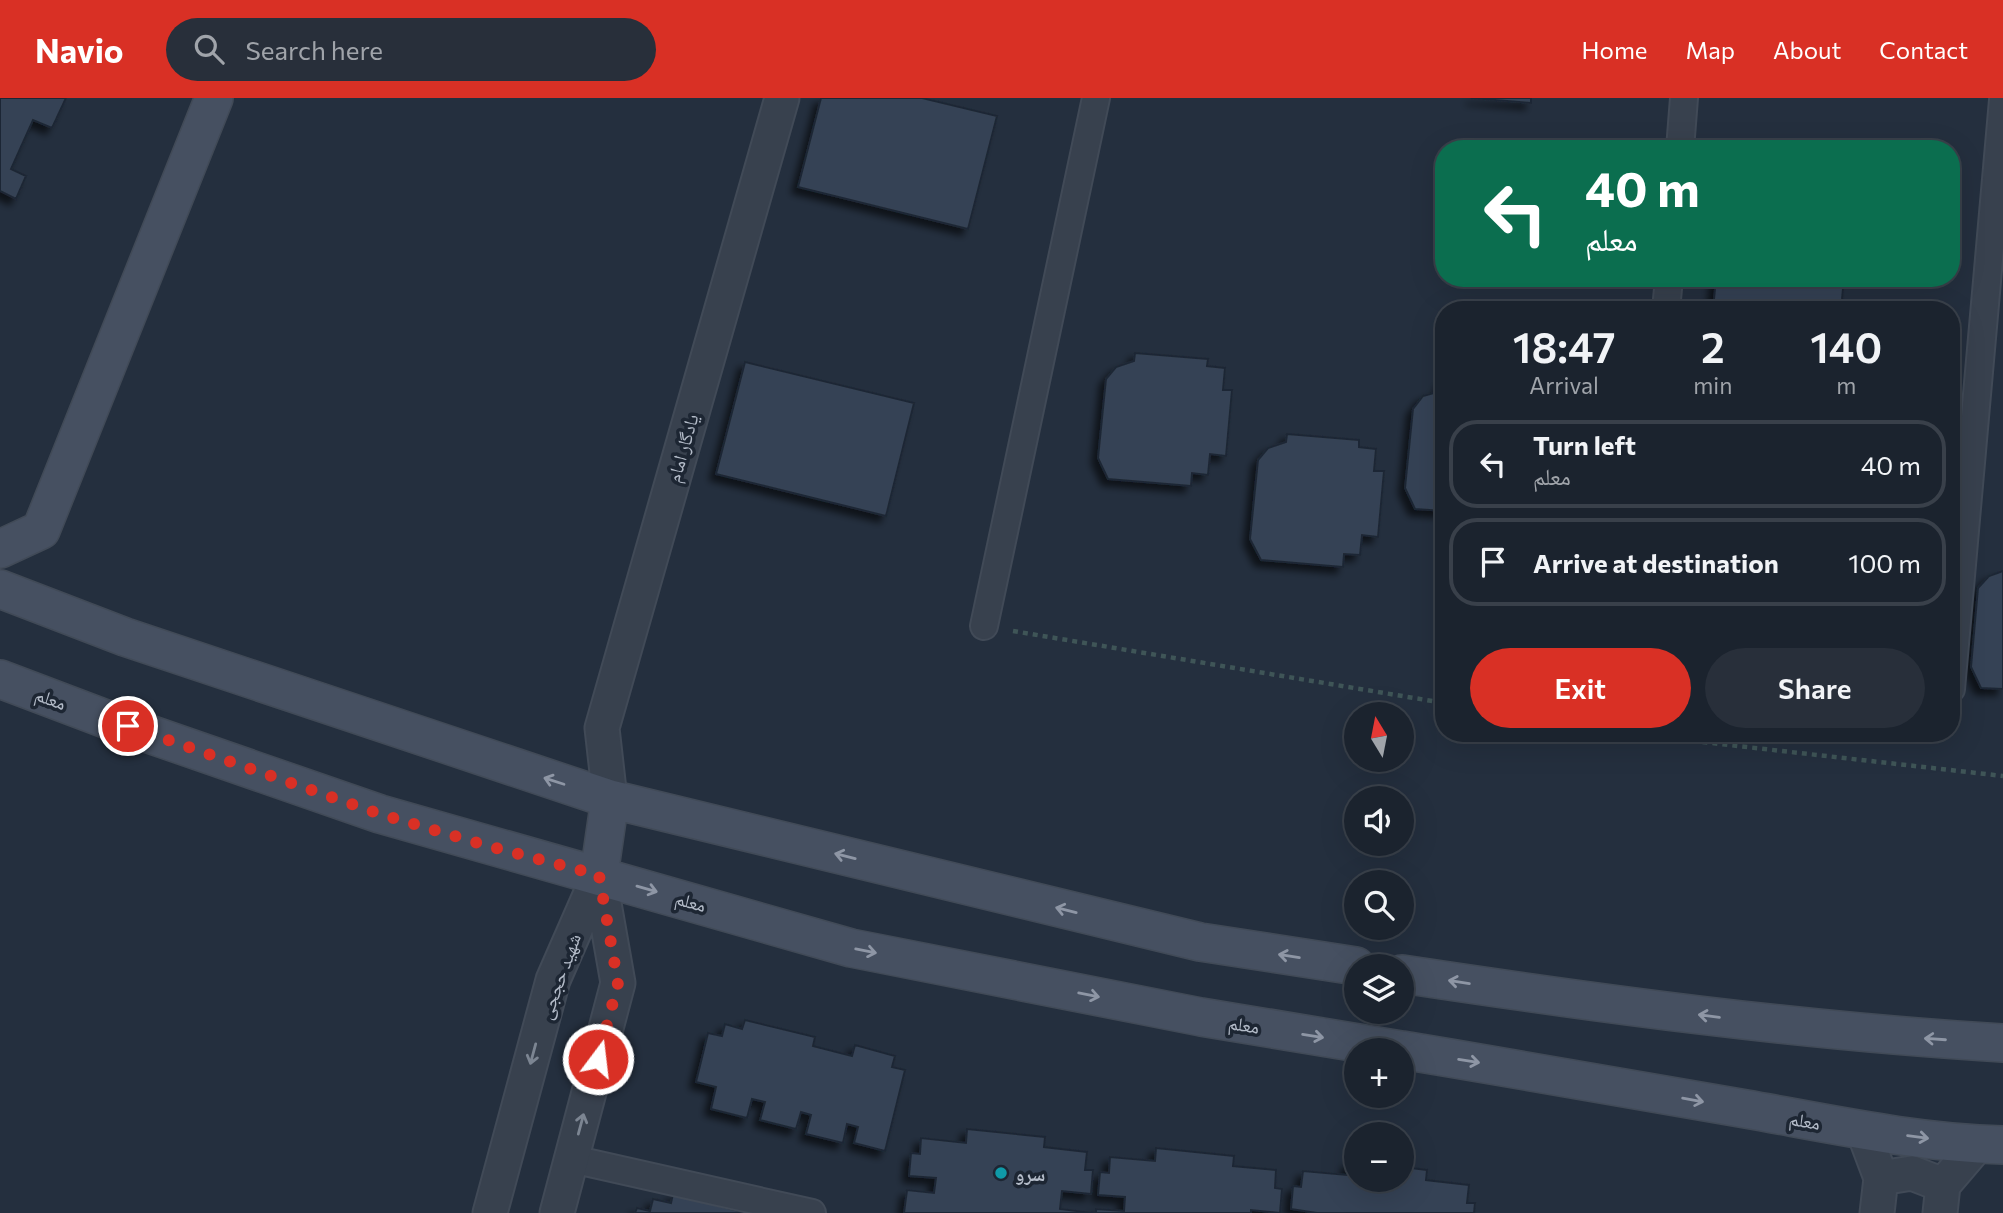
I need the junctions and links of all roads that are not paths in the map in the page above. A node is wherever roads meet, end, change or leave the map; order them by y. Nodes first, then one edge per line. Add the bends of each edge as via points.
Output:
1 (214, 98) edge
2 (782, 98) edge
3 (1096, 98) edge
4 (1684, 98) edge
5 (2003, 100) edge
6 (1681, 140) edge
7 (0, 549) edge
8 (1960, 587) edge
9 (0, 589) edge
10 (984, 626) road end
11 (0, 679) edge
12 (610, 799) junction
13 (599, 875) junction
14 (1344, 965) edge
15 (1414, 976) edge
16 (1344, 1041) edge
17 (2003, 1044) edge
18 (1414, 1052) edge
19 (1863, 1130) junction
20 (1990, 1145) edge
21 (572, 1159) junction
22 (1881, 1178) junction
23 (1942, 1199) edge
24 (490, 1213) edge
25 (557, 1213) edge
26 (812, 1213) edge
27 (1877, 1213) edge

1 - 7 main road via 41,530
2 - 12 street, یادگار امام via 602,728
3 - 10 street
4 - 6 street
5 - 8 street
12 -> 9 main road via 125,637
11 - 13 main road, معلم via 380,814
12 - 13 main road
14 -> 12 main road via 1200,942
13 -> 16 main road, معلم via 851,948
21 -> 13 street, شهید حججی via 618,983
13 -> 24 street, شهید حججی via 553,981
17 -> 15 main road via 1884,1036 1583,1002
18 -> 19 main road, معلم
19 -> 20 main road, معلم
19 - 22 street
20 - 23 street
21 - 25 street, شهید حججی
21 - 26 street
22 - 23 street via 1912,1172
22 - 27 street

